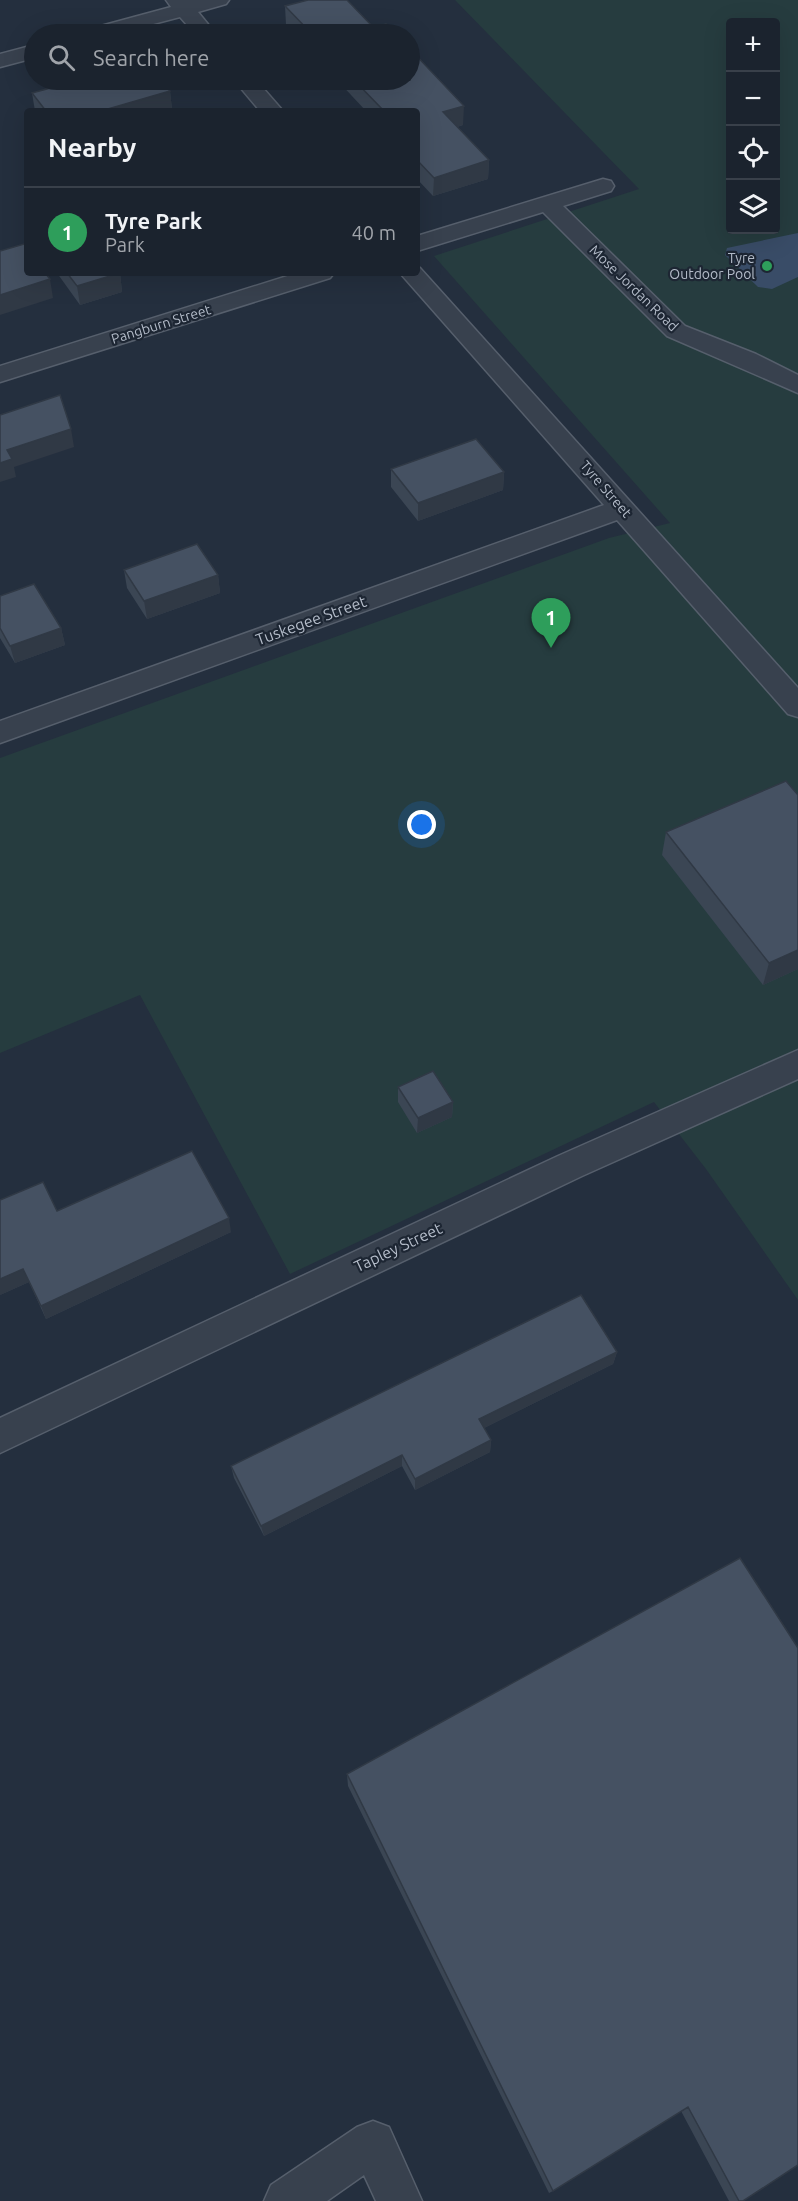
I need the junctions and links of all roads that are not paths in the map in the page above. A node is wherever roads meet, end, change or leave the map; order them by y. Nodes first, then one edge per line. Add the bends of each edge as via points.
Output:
1 (219, 0) edge
2 (180, 5) edge
3 (123, 24) edge
4 (197, 24) edge
5 (24, 54) edge
6 (0, 61) edge
7 (254, 90) edge
8 (269, 108) edge
9 (603, 186) dead end
10 (547, 203) junction
11 (420, 242) edge
12 (312, 276) edge
13 (415, 276) edge
14 (0, 374) edge
15 (798, 385) edge
16 (623, 508) junction
17 (798, 706) edge
18 (0, 732) edge
19 (798, 1064) edge
20 (0, 1436) edge
21 (287, 2201) edge
22 (399, 2201) edge

1 - 2 street
2 - 3 street
2 - 4 street
5 - 6 street
7 - 8 street
9 - 10 street
10 - 11 street
10 - 15 street, Mose Jordan Road via 676,331
12 - 14 street, Pangburn Street
13 - 16 street, Tyre Street
16 - 17 street, Tyre Street
16 - 18 street, Tuskegee Street
19 - 20 street, Tapley Street via 570,1166
21 - 22 street via 373,2143

